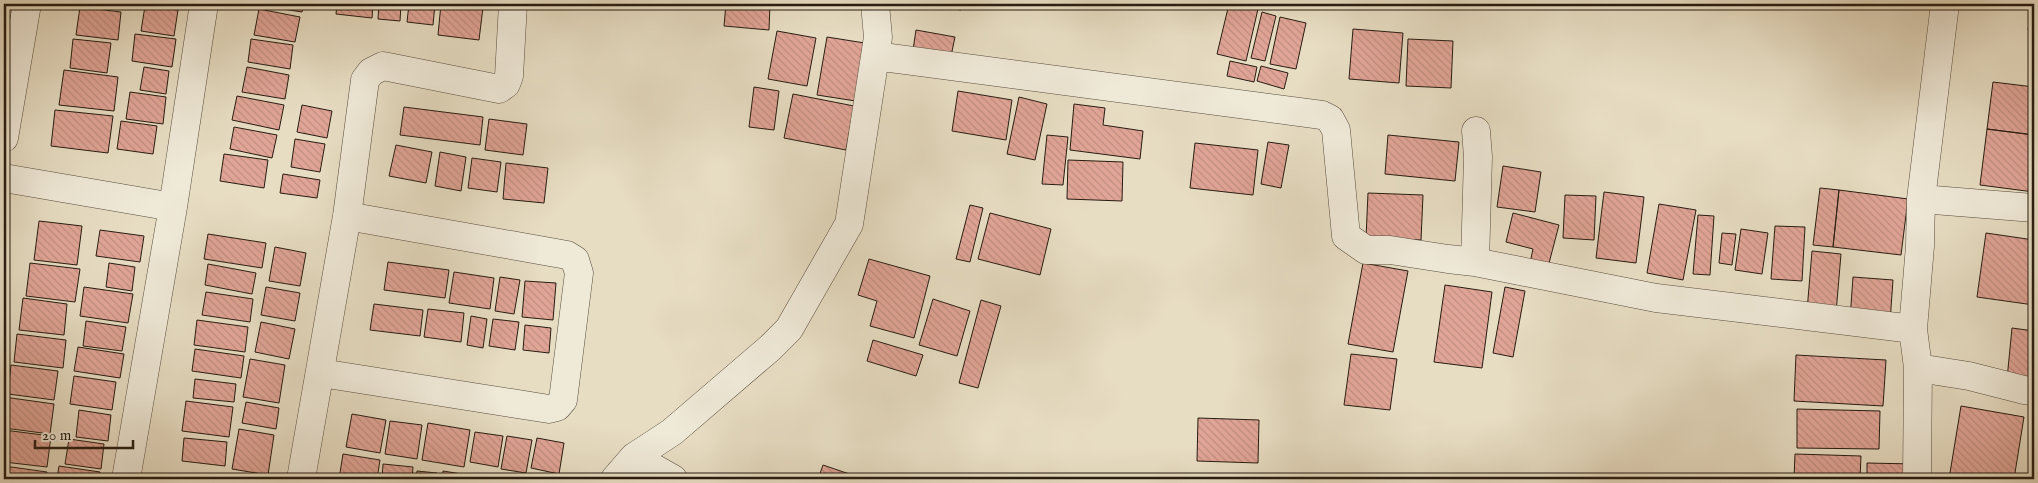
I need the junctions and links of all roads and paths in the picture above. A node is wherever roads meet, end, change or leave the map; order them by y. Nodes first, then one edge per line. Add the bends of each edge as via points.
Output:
1 (204, 4) edge
2 (513, 4) edge
3 (875, 4) edge
4 (1945, 4) edge
5 (18, 17) edge
6 (875, 56) junction
7 (1476, 131) dead end
8 (4, 138) edge
9 (4, 178) edge
10 (1921, 199) junction
11 (173, 206) junction
12 (2034, 208) edge
13 (347, 216) junction
14 (1475, 262) junction
15 (1913, 329) junction
16 (1918, 368) junction
17 (321, 373) junction
18 (2034, 391) edge
19 (634, 457) junction
20 (126, 479) edge
21 (301, 479) edge
22 (615, 479) edge
23 (673, 479) edge
24 (1917, 479) edge

1 - 11 street
2 - 13 street via 509,76 499,89 383,66 365,80
3 - 6 street via 878,37
4 - 10 street
5 - 8 street
6 - 14 street via 1322,115 1330,119 1336,130 1346,236 1366,250 1390,250
6 - 19 street via 849,224 789,329 672,432
7 - 14 street
9 - 11 street
10 - 12 street
10 - 15 street
11 - 20 street
13 - 17 street
13 - 17 street via 566,255 575,260 579,272 563,400 557,407 549,409
14 - 15 street via 1656,298
15 - 16 street
16 - 18 street
16 - 24 street
17 - 21 street
19 - 22 street
19 - 23 street

